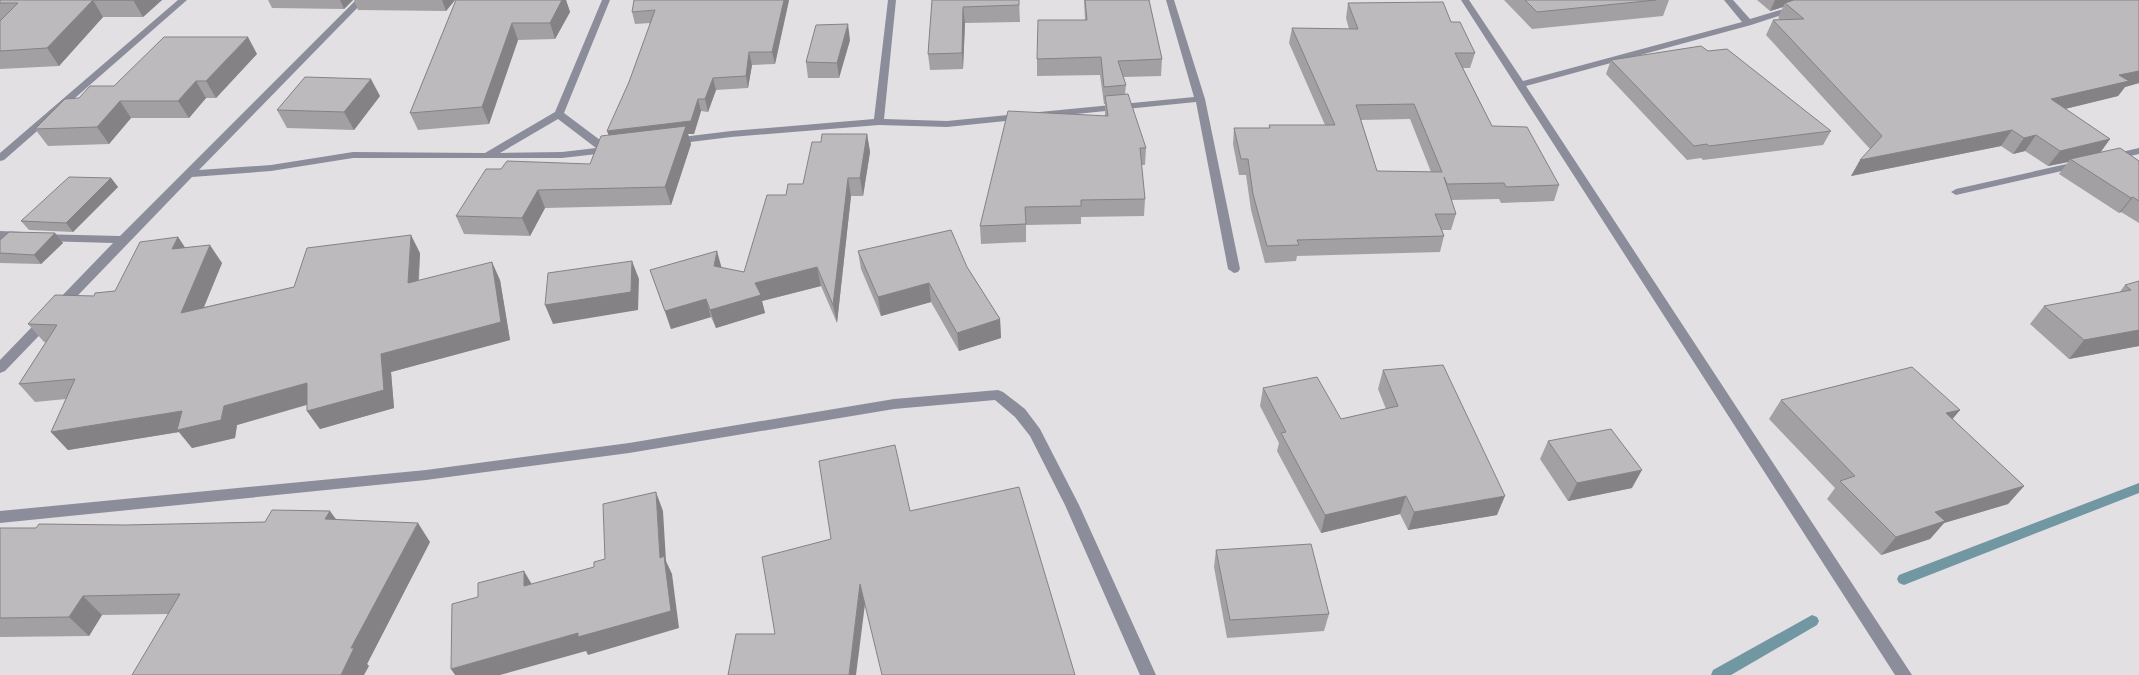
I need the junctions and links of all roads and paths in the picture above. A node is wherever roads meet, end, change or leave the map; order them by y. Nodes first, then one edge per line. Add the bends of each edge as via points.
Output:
1 (183, 0) edge
2 (361, 0) edge
3 (606, 0) edge
4 (892, 0) edge
5 (1170, 0) edge
6 (1465, 0) edge
7 (1728, 0) edge
8 (1823, 0) edge
9 (1748, 24) junction
10 (1520, 85) junction
11 (1200, 99) junction
12 (560, 114) junction
13 (879, 122) junction
14 (664, 142) edge
15 (625, 147) edge
16 (606, 150) junction
17 (2139, 150) edge
18 (488, 155) junction
19 (0, 158) edge
20 (189, 174) junction
21 (1956, 192) dead end
22 (0, 235) edge
23 (123, 240) junction
24 (1234, 269) dead end
25 (0, 368) edge
26 (0, 517) edge
27 (1148, 675) edge
28 (1904, 675) edge

1 - 19 street
2 - 20 street
3 - 12 street
4 - 13 street
5 - 11 street
6 - 10 street
7 - 9 street
8 - 9 street
9 - 10 street
10 - 28 street
11 - 13 street via 947,124
11 - 24 street
12 - 16 street
12 - 18 street
13 - 14 street
15 - 16 street
16 - 18 street via 562,155
17 - 21 street
18 - 20 street via 353,155 271,168
20 - 23 street
22 - 23 street
23 - 25 street
26 - 27 street via 426,475 630,448 894,404 998,395 1020,413 1035,433 1072,505

